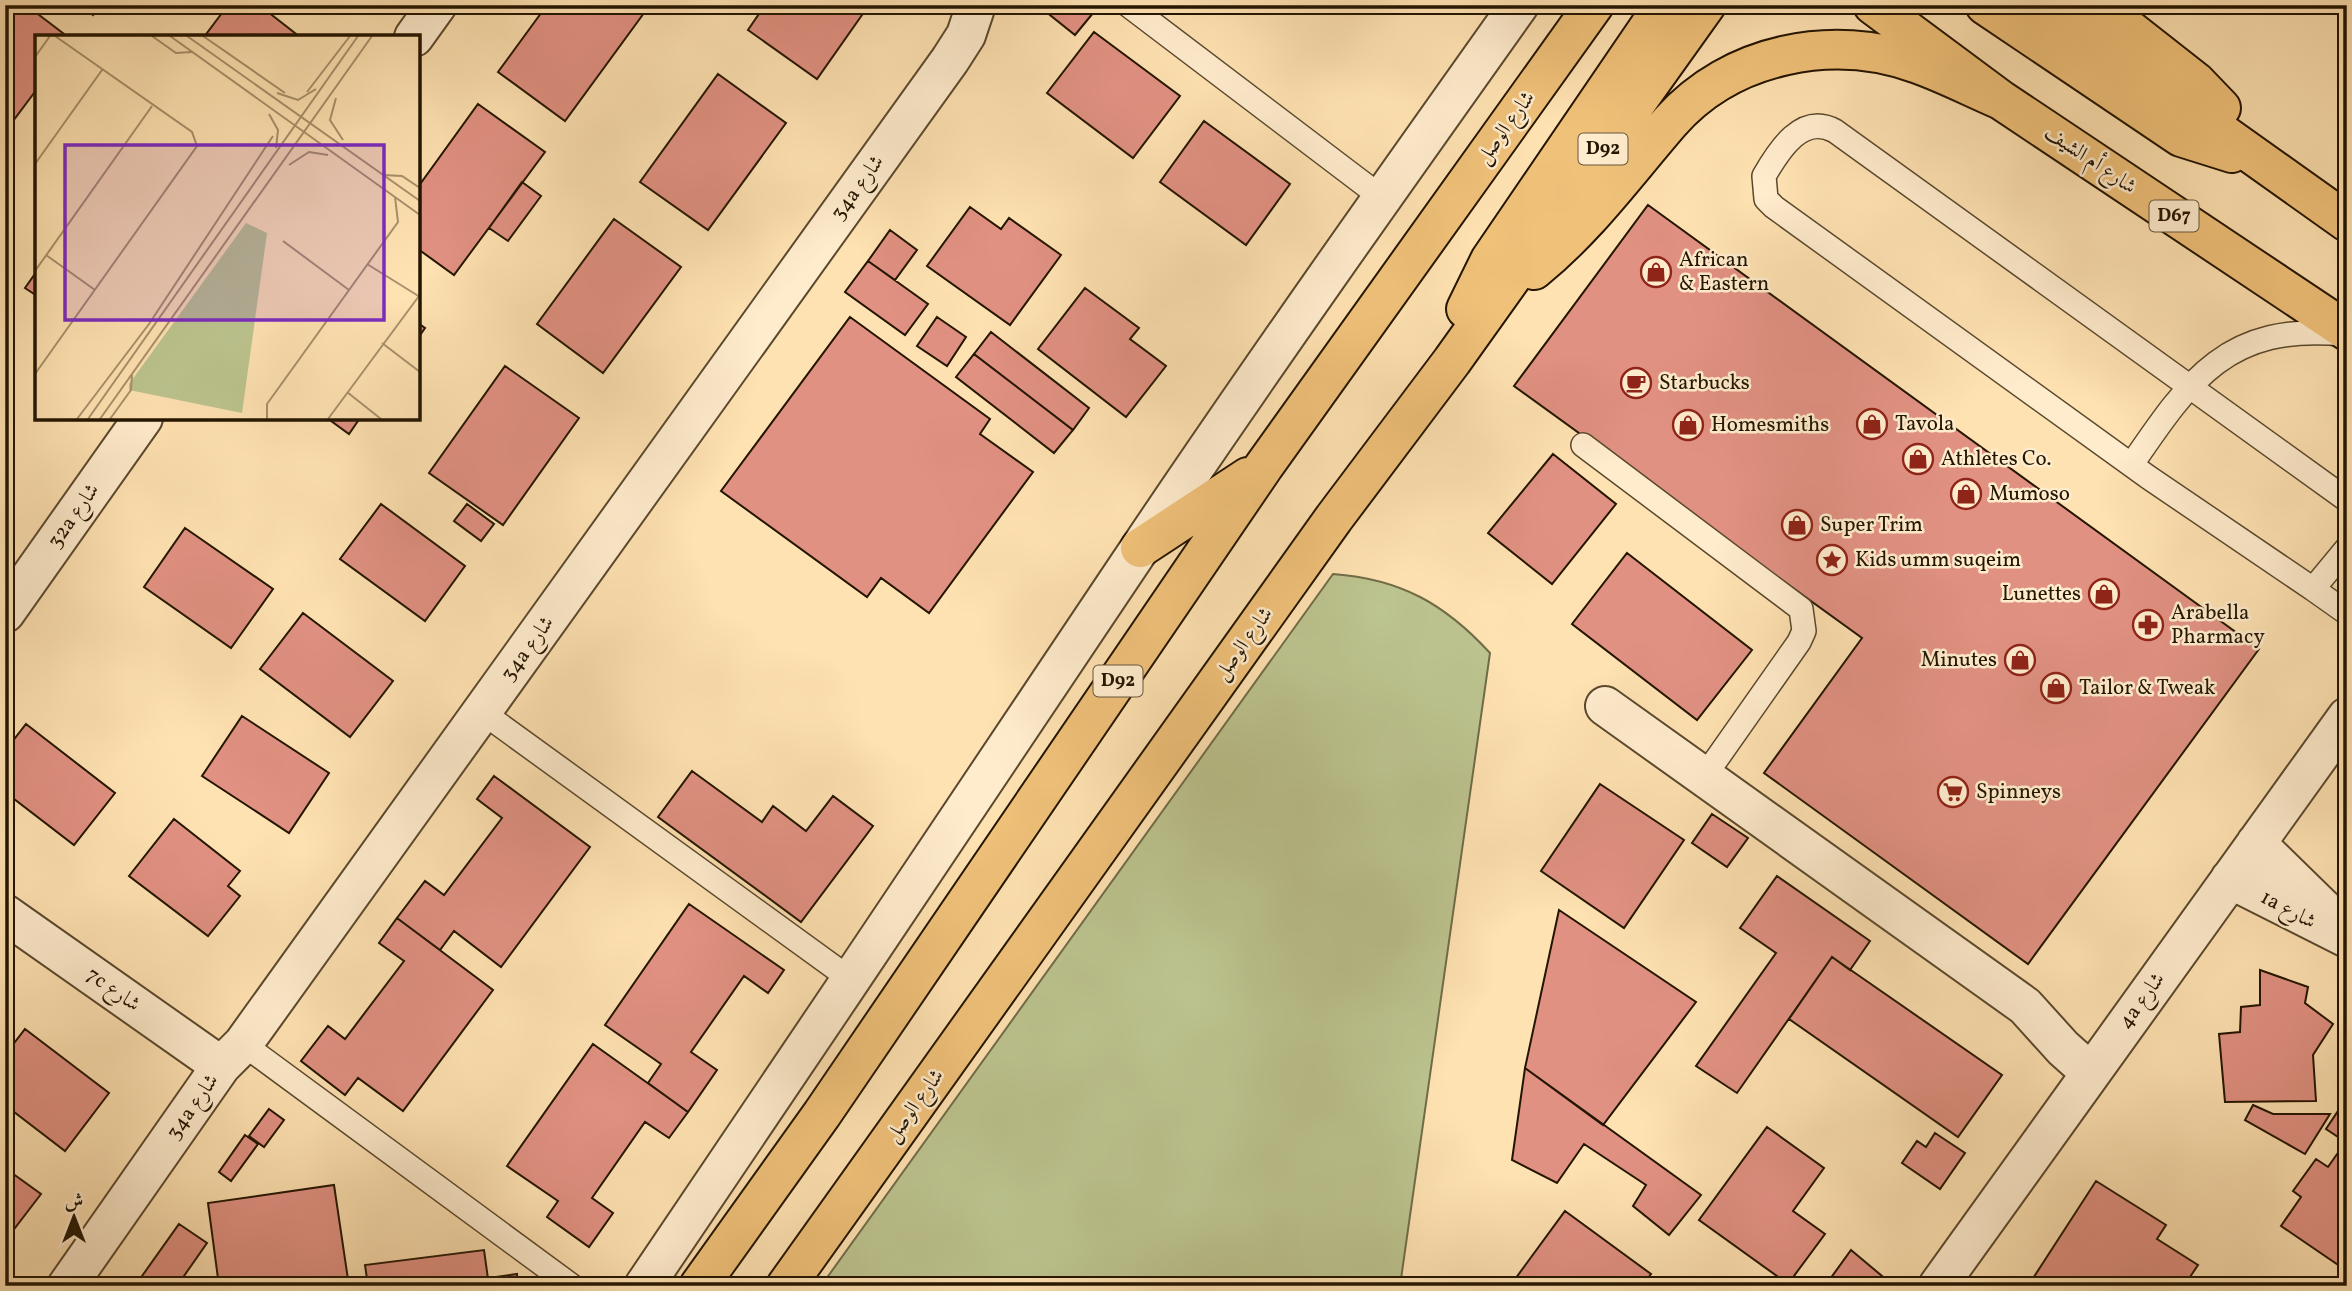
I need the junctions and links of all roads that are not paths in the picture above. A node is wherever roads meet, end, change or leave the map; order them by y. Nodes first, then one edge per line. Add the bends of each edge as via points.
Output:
1 (437, 5) edge
2 (975, 5) edge
3 (1128, 5) edge
4 (1519, 5) edge
5 (1564, 5) edge
6 (1594, 5) edge
7 (1664, 5) edge
8 (1706, 5) edge
9 (1873, 5) edge
10 (1985, 5) edge
11 (2042, 5) edge
12 (2098, 5) edge
13 (415, 35) edge
14 (1541, 79) junction
15 (2001, 100) junction
16 (2258, 157) junction
17 (1381, 197) junction
18 (2346, 221) edge
19 (1500, 292) junction
20 (2347, 332) edge
21 (1451, 361) junction
22 (2189, 385) junction
23 (143, 420) edge
24 (1583, 445) dead end
25 (2132, 464) junction
26 (1264, 466) junction
27 (2347, 500) edge
28 (1140, 548) junction
29 (2347, 548) edge
30 (2313, 589) junction
31 (2347, 612) edge
32 (5, 613) edge
33 (1605, 706) dead end
34 (482, 712) junction
35 (2347, 717) edge
36 (1703, 777) junction
37 (2256, 843) junction
38 (2230, 879) junction
39 (5, 915) edge
40 (2347, 932) edge
41 (2347, 938) edge
42 (853, 981) junction
43 (232, 1055) junction
44 (2101, 1059) junction
45 (67, 1286) edge
46 (572, 1286) edge
47 (644, 1286) edge
48 (699, 1286) edge
49 (786, 1286) edge
50 (1938, 1286) edge

1 - 13 street
2 - 34 street, 34a شارع via 966,35 950,60
3 - 17 lane
4 - 17 street
5 - 14 main road
6 - 14 main road, شارع الوصل / D92
7 - 21 main road via 1490,260 1473,292
8 - 19 main road, شارع الوصل / D92
9 - 15 main road, شارع أم الشيف / D67
10 - 16 main road via 2181,136 2225,152
11 - 16 main road
12 - 16 main road via 2196,82 2228,115
14 - 26 main road, شارع الوصل / D92
15 - 19 main road via 1917,64 1877,53 1796,52 1759,62 1697,96 1589,221 1551,256
15 - 20 main road, شارع أم الشيف / D67
16 - 18 main road
17 - 28 street
19 - 21 main road, شارع الوصل / D92
20 - 22 lane via 2316,331 2258,342 2216,363
21 - 49 main road, شارع الوصل / D92
22 - 25 lane
22 - 25 lane via 1826,126 1804,127 1770,166 1763,187 1774,207
22 - 27 lane
23 - 32 street, 32a شارع
24 - 36 lane via 1801,609 1804,631 1799,642
25 - 30 lane
26 - 28 main road
26 - 48 main road, شارع الوصل / D92 via 822,1114
28 - 42 street
29 - 30 lane
30 - 31 lane
33 - 36 street
34 - 42 lane
34 - 43 street, 34a شارع
35 - 37 street, 4a شارع
36 - 44 street
37 - 38 street, 4a شارع
37 - 40 street, 1a شارع
38 - 41 street, 1a شارع
38 - 44 street, 4a شارع
39 - 43 street, 7c شارع
42 - 47 street
43 - 45 street, 34a شارع
43 - 46 lane
44 - 50 street, 4a شارع

